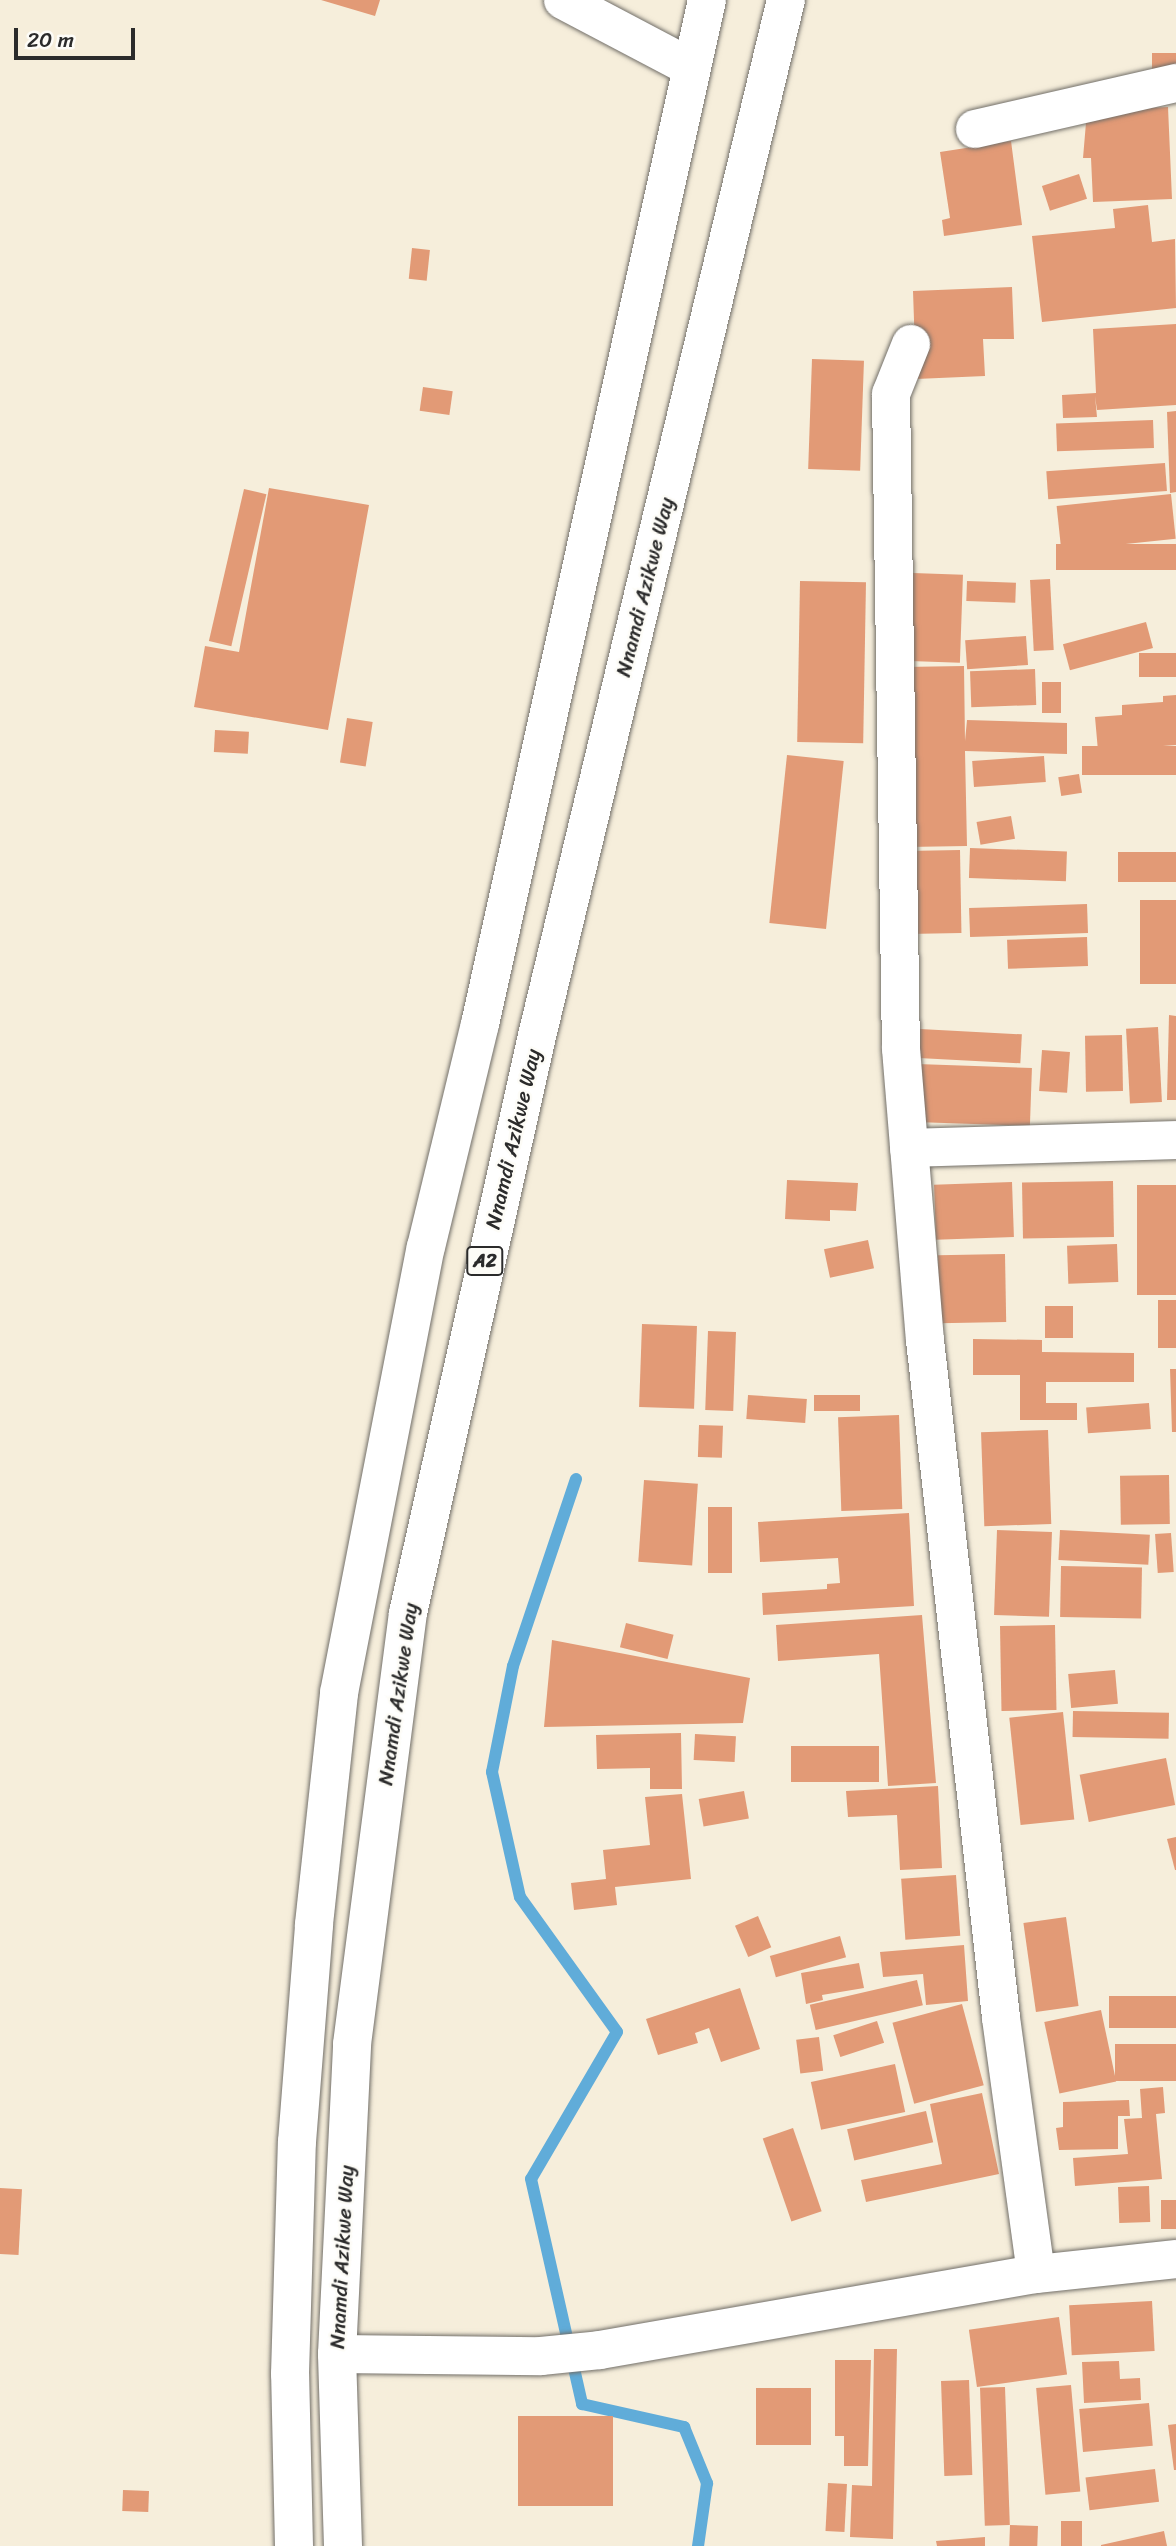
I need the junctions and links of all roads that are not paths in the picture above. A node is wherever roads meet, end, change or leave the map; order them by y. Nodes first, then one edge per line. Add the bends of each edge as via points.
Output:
1 (563, 0) edge
2 (707, 0) edge
3 (786, 0) edge
4 (690, 66) junction
5 (1176, 83) edge
6 (975, 130) dead end
7 (911, 344) dead end
8 (1176, 1140) edge
9 (909, 1148) junction
10 (1176, 2259) edge
11 (1036, 2274) junction
12 (337, 2354) junction
13 (294, 2546) edge
14 (343, 2546) edge

1 - 4 main road
2 - 4 main road
3 - 12 main road, Nnamdi Azikwe Way / A2 via 537,1035 408,1613 352,2044
4 - 13 main road via 480,1024 423,1260 339,1693 297,2142 290,2374
5 - 6 main road
7 - 9 main road via 891,394 901,1049
8 - 9 main road
9 - 11 main road via 925,1340 994,1963
10 - 11 main road
11 - 12 main road via 600,2350 541,2356
12 - 14 main road, Nnamdi Azikwe Way / A2

